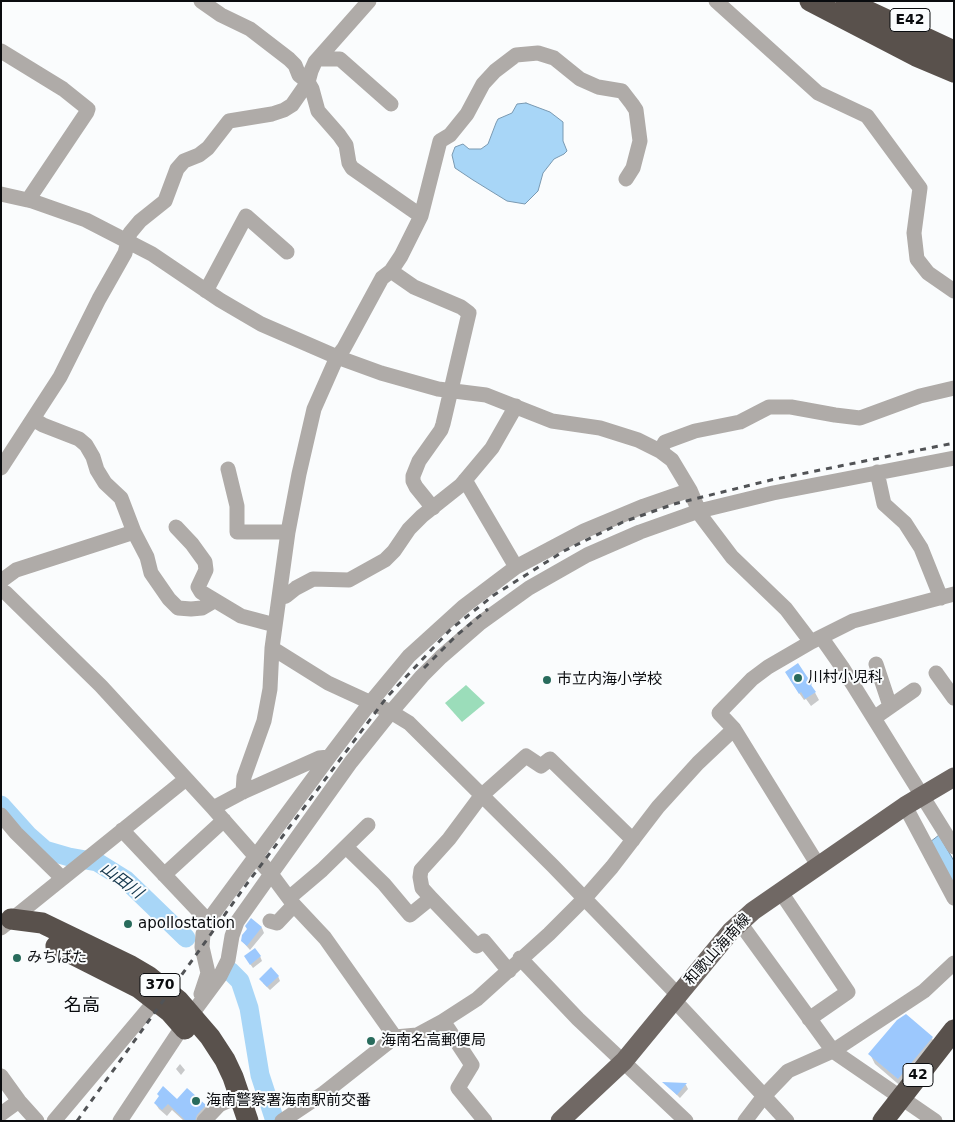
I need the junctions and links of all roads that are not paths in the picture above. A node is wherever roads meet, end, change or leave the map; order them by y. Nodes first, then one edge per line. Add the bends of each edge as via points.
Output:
1 (201, 1) edge
2 (369, 1) edge
3 (716, 1) edge
4 (810, 1) edge
5 (846, 1) edge
6 (867, 1) edge
7 (954, 37) edge
8 (1, 51) edge
9 (954, 51) edge
10 (318, 59) junction
11 (954, 72) edge
12 (308, 82) junction
13 (392, 104) dead end
14 (626, 179) dead end
15 (1, 194) edge
16 (28, 200) junction
17 (421, 216) junction
18 (128, 242) junction
19 (287, 252) dead end
20 (391, 271) junction
21 (206, 291) junction
22 (954, 291) edge
23 (337, 357) junction
24 (954, 388) edge
25 (450, 390) junction
26 (516, 406) junction
27 (33, 420) junction
28 (660, 450) junction
29 (954, 458) edge
30 (1, 468) edge
31 (228, 469) dead end
32 (877, 472) junction
33 (465, 480) junction
34 (690, 490) junction
35 (433, 508) junction
36 (699, 511) junction
37 (176, 526) dead end
38 (134, 532) junction
39 (288, 532) junction
40 (516, 567) junction
41 (1, 581) edge
42 (1, 590) edge
43 (947, 596) edge
44 (279, 598) junction
45 (214, 601) junction
46 (275, 625) junction
47 (816, 639) junction
48 (272, 648) junction
49 (876, 664) dead end
50 (936, 673) dead end
51 (914, 690) dead end
52 (954, 698) edge
53 (370, 703) junction
54 (890, 706) junction
55 (391, 712) junction
56 (874, 718) junction
57 (734, 729) junction
58 (329, 757) junction
59 (954, 777) edge
60 (186, 779) junction
61 (243, 792) junction
62 (922, 795) junction
63 (481, 796) junction
64 (905, 806) junction
65 (213, 808) junction
66 (1, 816) edge
67 (224, 820) junction
68 (368, 825) dead end
69 (122, 830) junction
70 (633, 840) junction
71 (346, 847) junction
72 (954, 847) edge
73 (256, 858) junction
74 (818, 865) junction
75 (271, 874) junction
76 (164, 875) junction
77 (62, 878) junction
78 (780, 891) junction
79 (431, 898) junction
80 (954, 898) edge
81 (584, 899) junction
82 (292, 901) junction
83 (4, 920) edge
84 (208, 921) junction
85 (270, 921) dead end
86 (740, 923) junction
87 (520, 958) junction
88 (954, 963) edge
89 (509, 971) junction
90 (676, 997) junction
91 (155, 1001) junction
92 (190, 1016) junction
93 (810, 1019) junction
94 (443, 1021) junction
95 (954, 1030) edge
96 (395, 1037) junction
97 (833, 1051) junction
98 (954, 1051) edge
99 (624, 1061) junction
100 (1, 1076) edge
101 (764, 1096) junction
102 (19, 1101) junction
103 (234, 1106) edge
104 (904, 1108) edge
105 (1, 1114) edge
106 (284, 1120) edge
107 (36, 1121) edge
108 (54, 1121) edge
109 (120, 1121) edge
110 (204, 1121) edge
111 (248, 1121) edge
112 (485, 1121) edge
113 (560, 1121) edge
114 (686, 1121) edge
115 (745, 1121) edge
116 (787, 1121) edge
117 (883, 1121) edge
118 (935, 1121) edge

1 - 12 street via 221,15 250,28 289,59
2 - 10 street
3 - 22 street via 818,93 867,116 920,188 914,234 917,259 928,273
4 - 11 highway
5 - 9 highway
6 - 7 highway, E42
8 - 16 street via 88,108
10 - 12 street
10 - 13 street via 340,59
12 - 17 street via 318,112 346,145 352,168
12 - 18 street via 292,105 284,110 229,121 208,148 176,169 165,200 140,221 130,233
14 - 17 street via 633,168 640,141 636,110 622,91 598,87 580,79 554,58 538,53 521,54 495,71 483,84 467,114 450,135 440,141
15 - 16 street
16 - 18 street via 86,220
17 - 20 street
18 - 21 street via 152,254
18 - 27 street via 60,377
19 - 21 street via 246,216
20 - 23 street via 382,278
20 - 25 street via 414,287 469,313
21 - 23 street via 261,324
23 - 25 street via 381,373
23 - 39 street via 314,410
24 - 28 street via 920,396 860,418 791,406 769,407 740,422 695,431 665,442
25 - 26 street via 486,395
25 - 35 street via 440,430 413,476 416,487
26 - 28 street via 552,421 600,428
26 - 33 street via 492,448
27 - 30 street
27 - 38 street via 86,445 105,482 121,498
28 - 34 street via 672,460
29 - 32 street
31 - 39 street via 237,506 237,532
32 - 36 street
32 - 43 street via 884,504 905,523
33 - 35 street
33 - 40 street
34 - 36 street
34 - 40 street via 584,531
35 - 44 street via 409,529 385,560 349,580 313,580
36 - 47 street via 732,557
36 - 55 street via 587,555 528,588 441,656
37 - 45 street via 205,562 206,570 199,590
38 - 41 street via 16,570
38 - 45 street via 147,557 151,574 178,608 202,608
39 - 44 street
40 - 53 street via 440,626 409,656
42 - 60 street via 101,686
43 - 47 street via 852,621
44 - 46 street
45 - 46 street via 241,616
46 - 48 street
47 - 56 street via 842,667
47 - 57 street via 752,679 719,713
48 - 53 street via 328,683
48 - 61 street via 264,721 244,777
49 - 54 street
50 - 52 street
51 - 54 street
53 - 55 street
53 - 58 street
54 - 56 street
55 - 63 street via 408,723
55 - 75 street
56 - 62 street
57 - 70 street via 698,763
57 - 74 street
58 - 61 street via 319,758
58 - 73 street
59 - 62 main road, 和歌山海南線
60 - 65 street
60 - 69 street
61 - 65 street
62 - 64 main road, 和歌山海南線
62 - 72 street
63 - 70 street via 526,756 541,766 550,759
63 - 79 street via 449,840 421,870 422,888
63 - 81 street
64 - 74 main road, 和歌山海南線
64 - 80 street
65 - 67 street
66 - 77 street
67 - 73 street
67 - 76 street
68 - 71 street
69 - 76 street
69 - 77 street
70 - 81 street
71 - 79 street via 410,915
71 - 82 street
73 - 75 street
73 - 84 street
74 - 78 main road, 和歌山海南線
75 - 82 street
75 - 92 street via 236,922 228,960
76 - 84 street
77 - 83 street via 31,905
78 - 86 main road, 和歌山海南線
78 - 93 street via 848,992
79 - 89 street via 477,946 484,941
81 - 87 street
81 - 90 street
82 - 85 street via 276,923
82 - 96 street via 325,938
83 - 91 highway, 370 via 139,988
83 - 92 highway, 370 via 42,923 130,966 159,984 179,1001
84 - 92 street via 202,947 208,973
86 - 90 main road, 和歌山海南線
86 - 93 street
87 - 89 street
87 - 99 street via 578,1019
88 - 97 street via 924,991
89 - 94 street
90 - 99 main road, 和歌山海南線
90 - 101 street
91 - 92 highway, 370 via 170,1012
91 - 108 street
92 - 103 highway, 370 via 199,1045
92 - 109 street
93 - 97 street
94 - 96 street via 416,1034
94 - 112 street via 472,1065 458,1088
95 - 104 highway, 42
96 - 106 street
97 - 101 street via 788,1070
97 - 104 street
98 - 104 highway, 42
99 - 113 main road, 和歌山海南線
99 - 114 street
100 - 102 street
101 - 115 street
101 - 116 street
102 - 105 street
102 - 107 street
103 - 110 street via 219,1105
103 - 111 highway, 370
104 - 117 highway, 42
104 - 118 street

